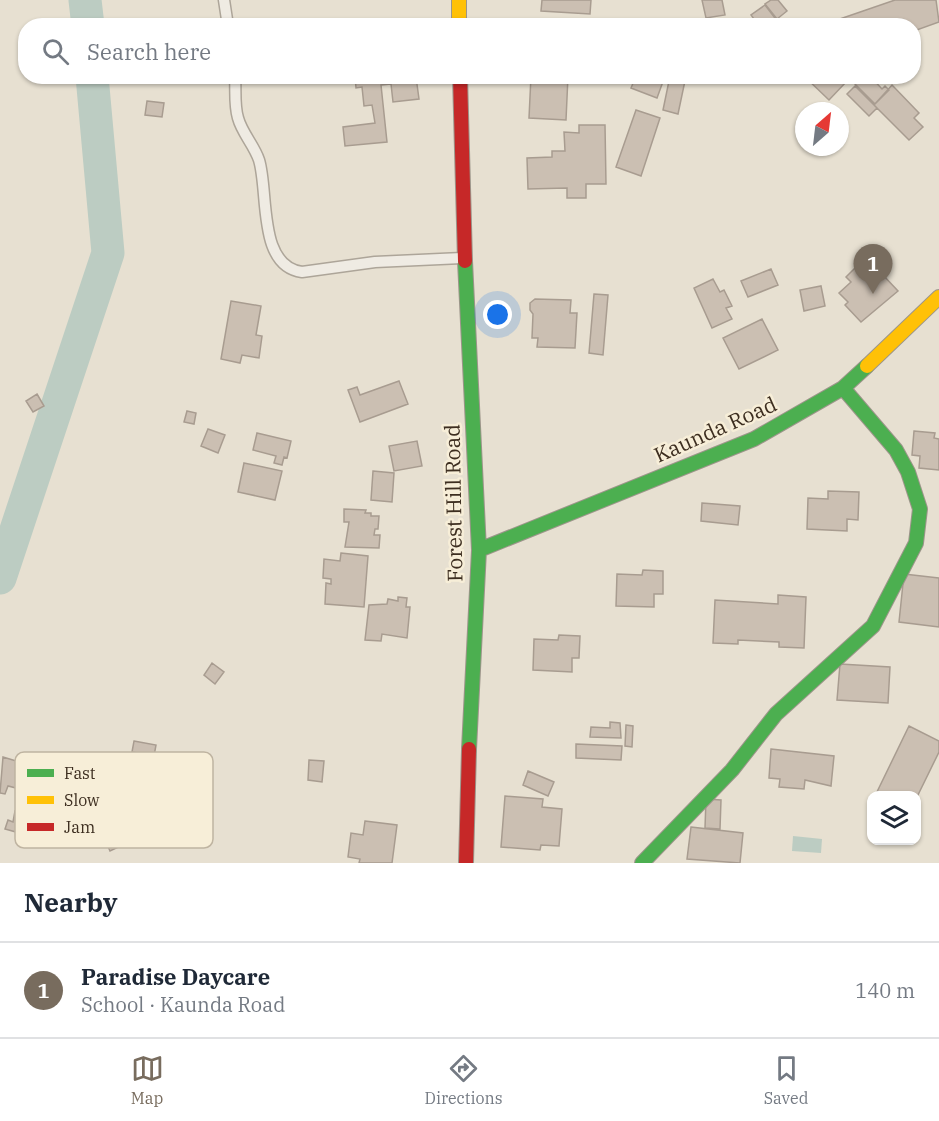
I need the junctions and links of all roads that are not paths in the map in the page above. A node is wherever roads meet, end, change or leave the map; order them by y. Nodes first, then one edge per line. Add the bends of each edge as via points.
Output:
1 (224, 0) edge
2 (459, 0) edge
3 (227, 18) edge
4 (459, 18) edge
5 (236, 84) edge
6 (460, 84) edge
7 (465, 258) junction
8 (939, 297) edge
9 (843, 388) junction
10 (479, 550) junction
11 (466, 863) edge
12 (642, 863) edge

1 - 3 lane
2 - 4 street
5 - 7 lane via 238,119 259,159 268,226 282,265 302,272 375,262
6 - 7 street, Forest Hill Road
7 - 10 street, Forest Hill Road
8 - 9 street, Kaunda Road
9 - 10 street, Kaunda Road via 754,439
9 - 12 street via 897,450 908,471 920,508 916,543 873,626 776,714 732,770
10 - 11 street, Forest Hill Road via 471,669

